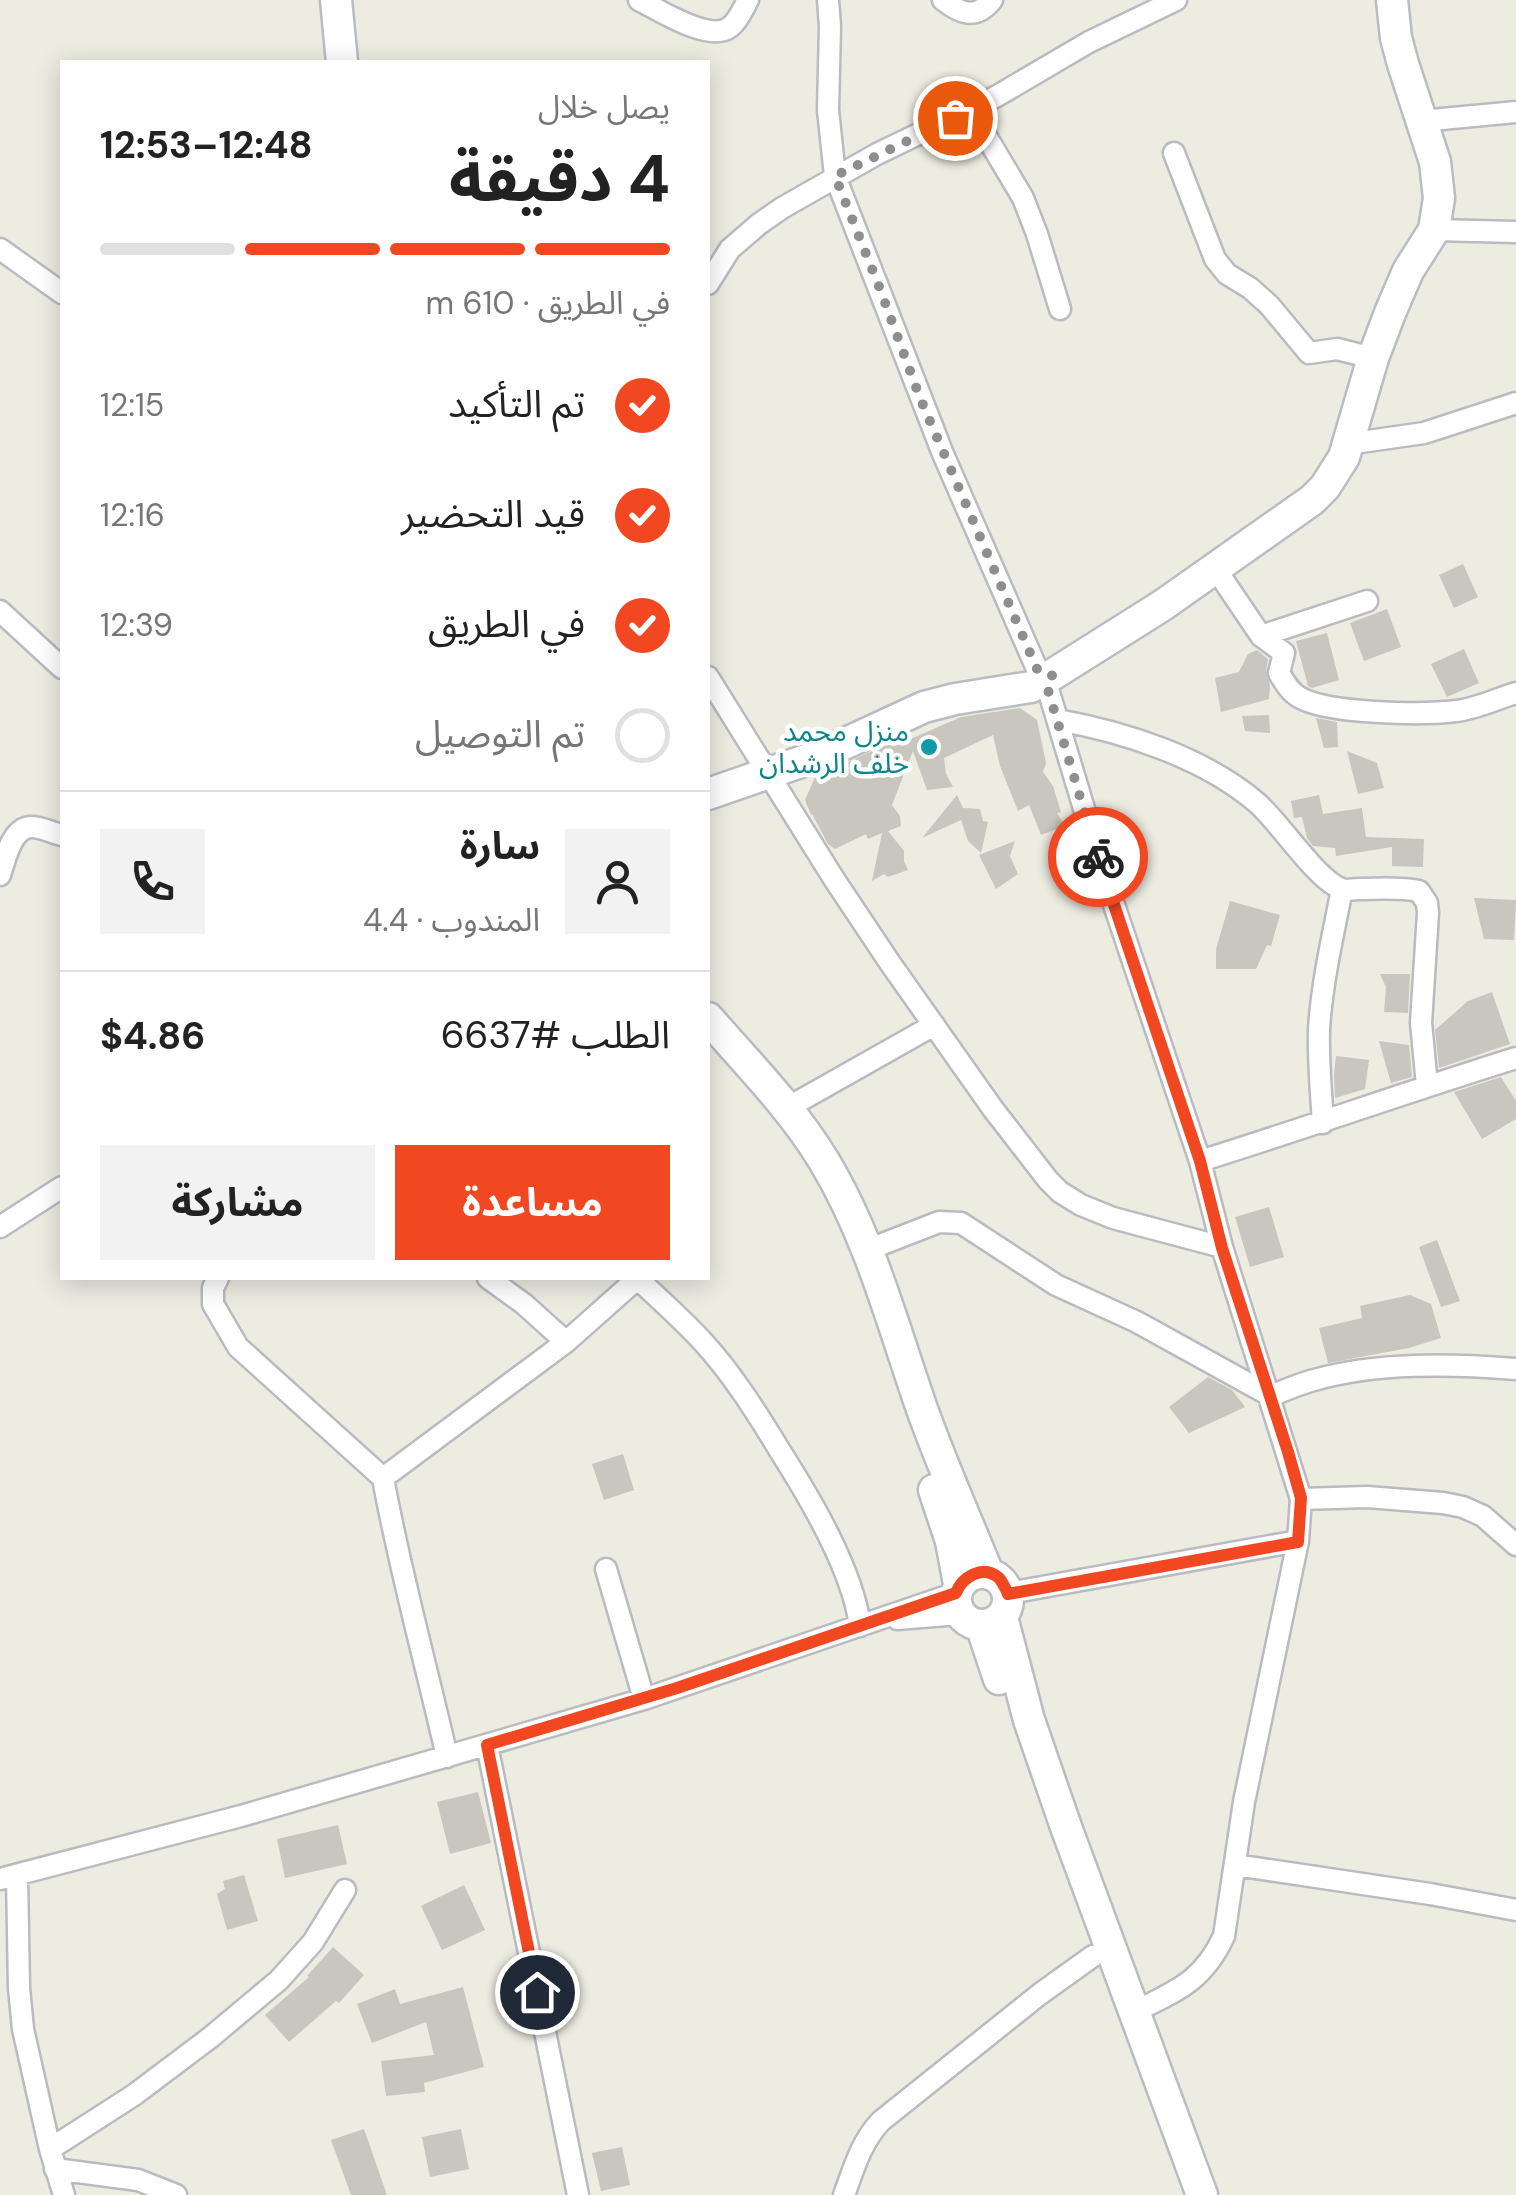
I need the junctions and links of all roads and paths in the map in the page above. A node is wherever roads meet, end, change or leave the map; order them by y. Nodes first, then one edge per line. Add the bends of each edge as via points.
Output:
1 (315, 0) edge
2 (336, 0) edge
3 (639, 0) edge
4 (748, 0) edge
5 (828, 0) edge
6 (943, 0) edge
7 (992, 0) edge
8 (1175, 0) edge
9 (1392, 0) edge
10 (321, 60) edge
11 (342, 60) edge
12 (970, 110) junction
13 (1516, 112) edge
14 (1421, 121) junction
15 (1174, 153) dead end
16 (835, 176) junction
17 (1434, 230) junction
18 (1516, 232) edge
19 (0, 248) edge
20 (710, 281) edge
21 (60, 292) edge
22 (1060, 309) dead end
23 (1372, 358) junction
24 (1516, 402) edge
25 (1347, 444) junction
26 (1215, 568) junction
27 (1367, 601) dead end
28 (0, 610) edge
29 (1260, 636) junction
30 (60, 666) edge
31 (710, 680) edge
32 (1042, 680) junction
33 (1516, 693) edge
34 (1058, 720) junction
35 (768, 772) junction
36 (710, 793) edge
37 (60, 834) edge
38 (0, 875) edge
39 (1342, 890) junction
40 (710, 1020) edge
41 (934, 1025) junction
42 (710, 1044) edge
43 (1516, 1058) edge
44 (1427, 1085) junction
45 (787, 1108) junction
46 (1323, 1123) junction
47 (1200, 1161) junction
48 (60, 1187) edge
49 (0, 1227) edge
50 (1222, 1248) junction
51 (867, 1250) junction
52 (217, 1280) edge
53 (491, 1280) edge
54 (636, 1280) edge
55 (640, 1280) edge
56 (566, 1342) junction
57 (1516, 1369) edge
58 (1271, 1396) junction
59 (383, 1478) junction
60 (1301, 1498) junction
61 (1298, 1542) junction
62 (1516, 1544) edge
63 (606, 1569) dead end
64 (979, 1600) junction
65 (867, 1623) junction
66 (644, 1699) junction
67 (487, 1745) junction
68 (446, 1757) junction
69 (1235, 1865) junction
70 (8, 1878) edge
71 (345, 1890) dead end
72 (1516, 1910) edge
73 (1093, 1956) junction
74 (1136, 2011) junction
75 (52, 2159) junction
76 (64, 2195) edge
77 (176, 2195) edge
78 (578, 2195) edge
79 (844, 2195) edge
80 (1184, 2195) edge
81 (1202, 2195) edge

1 - 10 main road
2 - 11 main road
3 - 4 street via 718,32 732,26
5 - 16 street
6 - 7 street via 968,15
8 - 12 street
9 - 14 main road
12 - 16 street
12 - 22 street via 1023,198
13 - 14 street
14 - 17 main road via 1437,177
15 - 23 street via 1208,246 1227,274 1262,298 1309,353 1337,349
16 - 20 street via 758,224
16 - 32 street via 936,437
17 - 18 street
17 - 23 main road via 1408,271
19 - 21 street
23 - 25 main road
24 - 25 street via 1424,433
25 - 26 main road via 1335,474 1312,500
26 - 29 street
26 - 32 main road
27 - 29 street
28 - 30 street
29 - 33 street via 1284,653 1280,674 1309,702 1348,710 1458,711
31 - 35 street
32 - 34 street
32 - 35 main road via 924,707
34 - 39 street via 1162,748 1228,783 1256,802
34 - 47 street
35 - 36 main road
35 - 41 street
37 - 38 street via 25,828 12,841
39 - 44 street via 1410,889 1425,897 1421,1023
39 - 46 street via 1319,1027
40 - 45 main road
41 - 45 street
41 - 50 street via 1060,1192 1112,1218
42 - 64 main road via 778,1121 826,1194 951,1541
43 - 44 street
44 - 46 street
45 - 51 main road via 825,1163
46 - 47 street
47 - 50 street
48 - 49 street
50 - 58 street
51 - 58 street via 939,1222 962,1223 1056,1285
51 - 64 main road
52 - 59 street via 215,1310 238,1347
53 - 56 street
54 - 56 street
55 - 65 street via 705,1344 758,1415 824,1527
56 - 59 street
57 - 58 street via 1375,1370 1316,1379
58 - 60 street
59 - 68 street
60 - 61 street
60 - 62 street via 1463,1506
61 - 64 street
61 - 69 street
63 - 66 street
64 - 65 street
64 - 73 main road
64 - 74 main road
65 - 66 street
66 - 67 street
67 - 68 street
67 - 78 street
68 - 70 street
69 - 72 street
69 - 74 street via 1215,1954 1190,1982
70 - 75 street via 20,2009
71 - 75 street via 280,1980
73 - 79 street via 881,2121 862,2146
73 - 80 main road
74 - 81 main road
75 - 76 street
75 - 77 street

